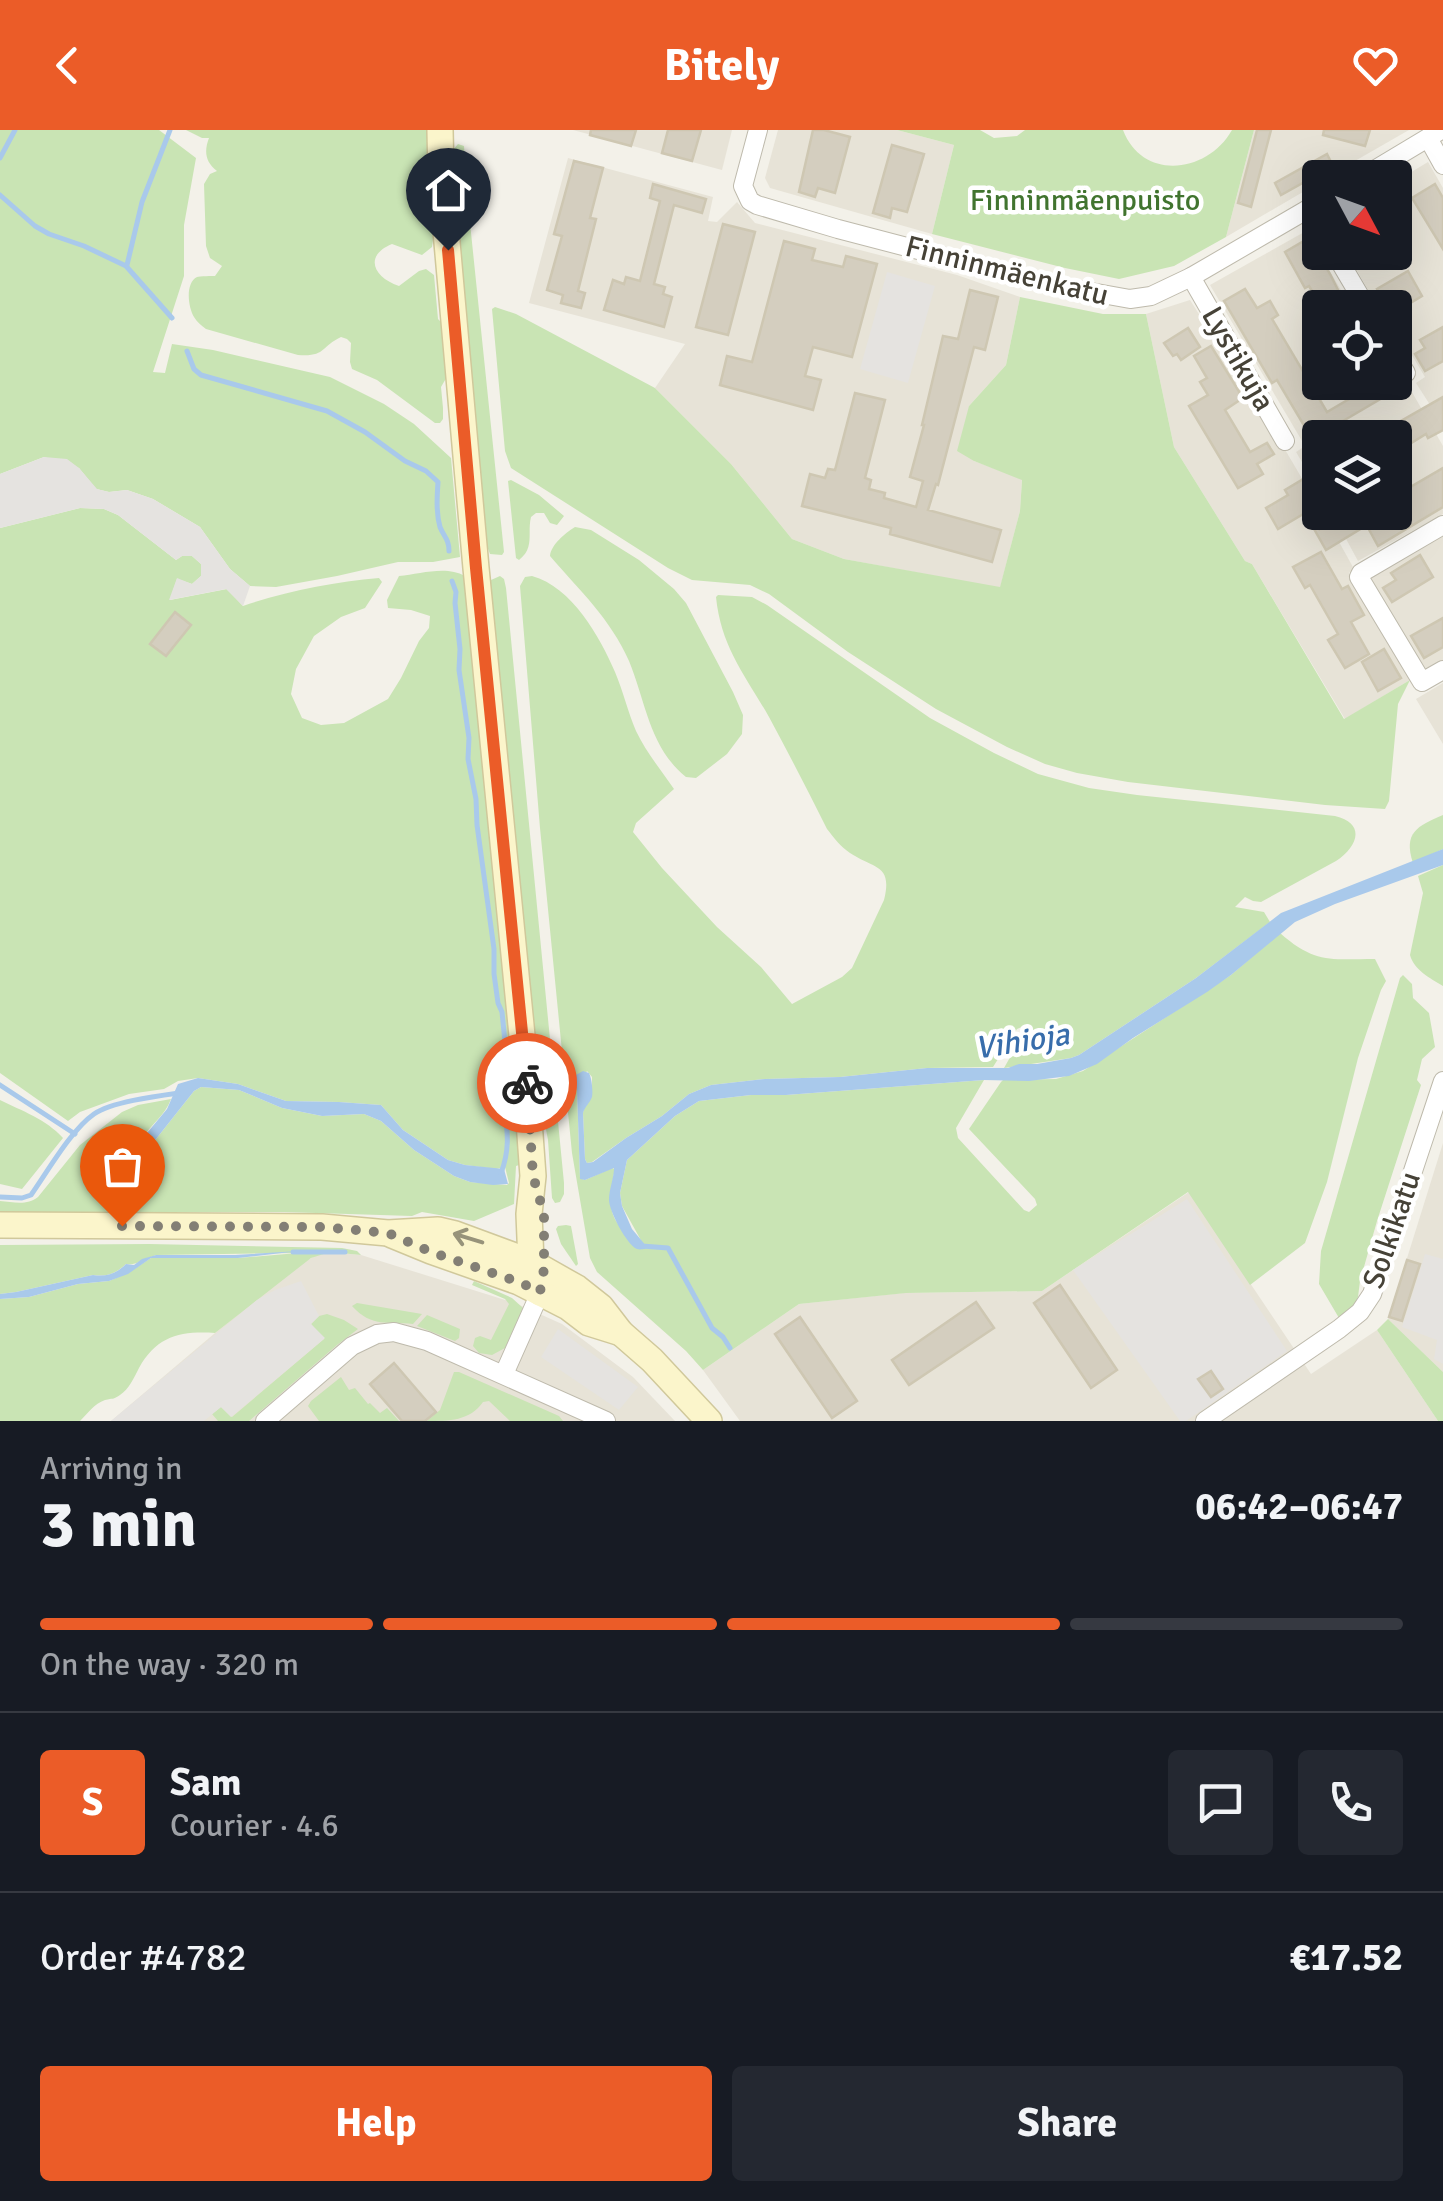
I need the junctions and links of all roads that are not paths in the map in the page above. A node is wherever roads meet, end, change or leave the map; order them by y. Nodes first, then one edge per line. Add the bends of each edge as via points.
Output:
1 (440, 130) edge
2 (758, 130) edge
3 (1434, 134) edge
4 (1391, 160) edge
5 (1443, 165) edge
6 (1302, 212) edge
7 (1190, 277) junction
8 (1285, 441) dead end
9 (1443, 525) edge
10 (1443, 670) edge
11 (1443, 1082) edge
12 (0, 1225) edge
13 (538, 1274) junction
14 (504, 1374) junction
15 (265, 1421) edge
16 (606, 1421) edge
17 (709, 1421) edge
18 (1205, 1421) edge

1 - 13 main road via 533,1176 544,1214
2 - 7 street, Finninmäenkatu via 745,195 777,212 1110,297 1152,296
3 - 4 street
3 - 5 street
6 - 7 street, Finninmäenkatu
7 - 8 street, Lystikuja
9 - 10 street via 1359,577 1422,682
11 - 18 street, Solkikatu via 1372,1294 1360,1312
12 - 13 main road via 388,1233 519,1282
13 - 14 street
13 - 17 main road via 577,1288 602,1307
14 - 15 street via 408,1334 377,1334 352,1346
14 - 16 street

